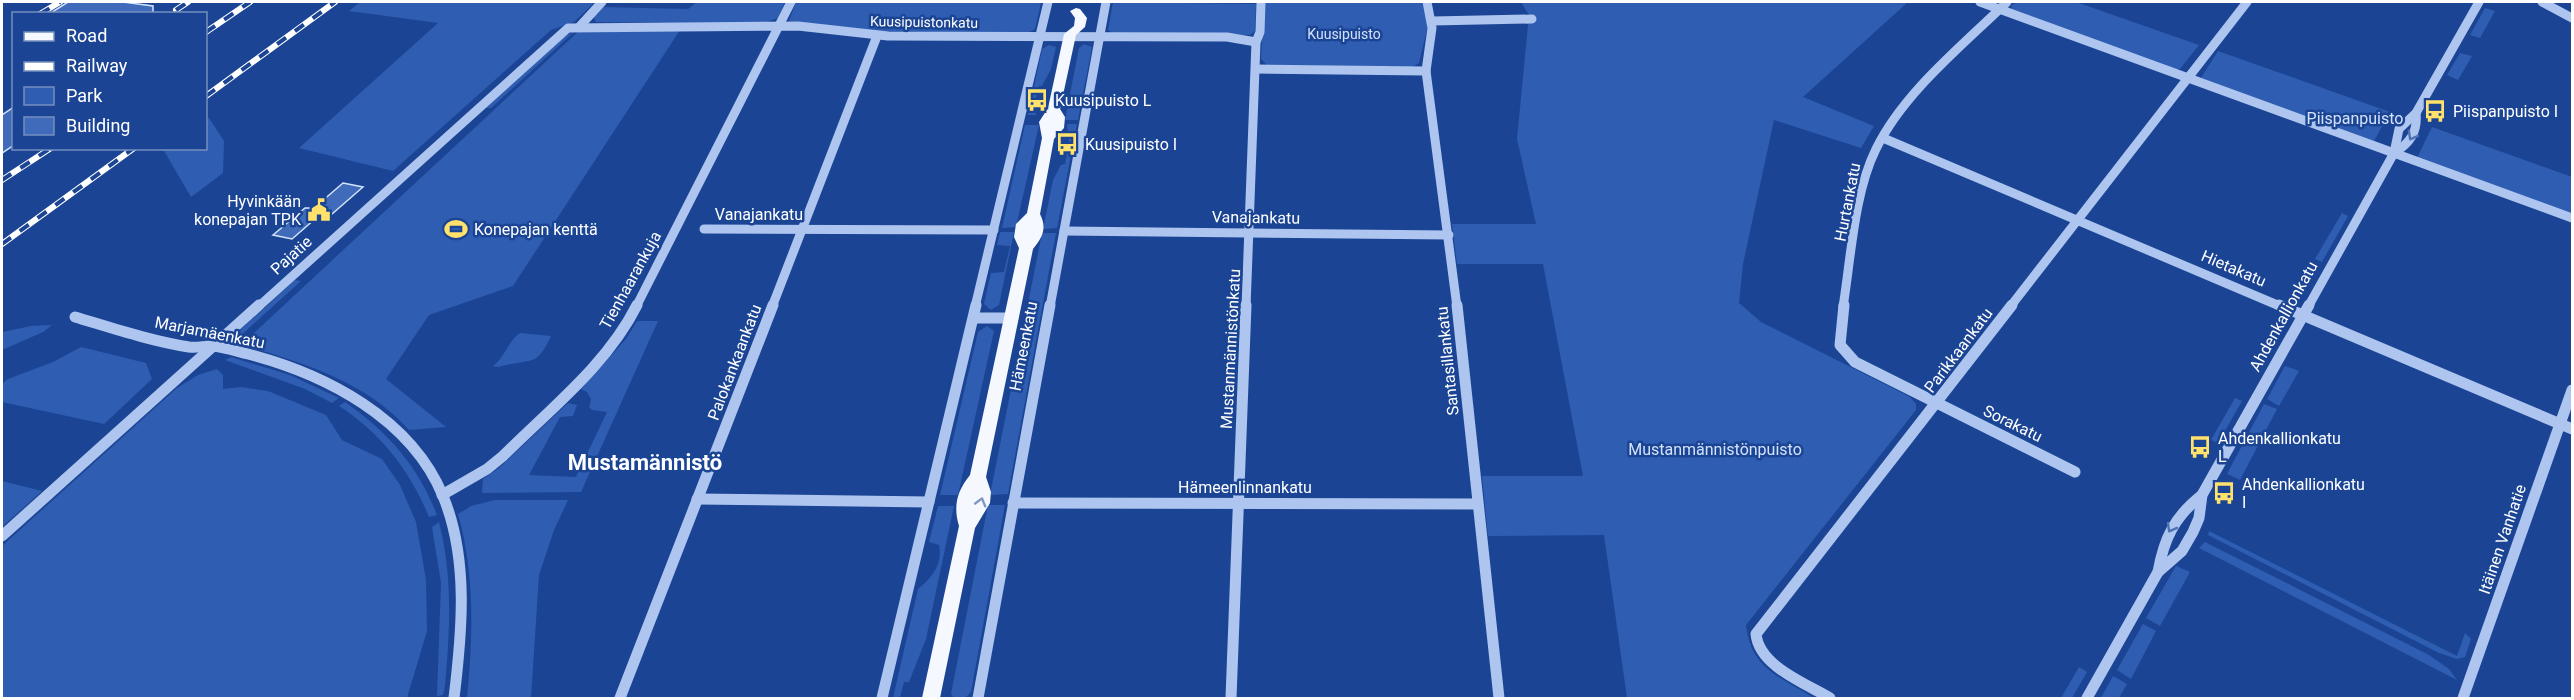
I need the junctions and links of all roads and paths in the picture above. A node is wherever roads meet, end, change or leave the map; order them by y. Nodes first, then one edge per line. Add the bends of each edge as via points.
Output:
1 (602, 2) edge
2 (791, 2) edge
3 (1048, 2) edge
4 (1106, 2) edge
5 (1261, 2) edge
6 (1427, 2) edge
7 (1980, 2) edge
8 (2247, 2) edge
9 (2479, 2) edge
10 (2542, 2) edge
11 (2003, 5) edge
12 (1077, 6) edge
13 (2572, 18) edge
14 (1532, 19) dead end
15 (1433, 21) junction
16 (580, 26) junction
17 (779, 26) junction
18 (877, 36) junction
19 (1070, 36) junction
20 (1040, 37) junction
21 (1100, 37) junction
22 (1256, 42) junction
23 (1256, 69) junction
24 (1426, 71) junction
25 (2188, 78) junction
26 (2416, 112) junction
27 (1883, 138) junction
28 (2394, 153) junction
29 (2077, 218) junction
30 (2572, 218) edge
31 (704, 229) dead end
32 (801, 229) junction
33 (994, 230) junction
34 (1064, 231) junction
35 (1250, 232) junction
36 (1449, 235) junction
37 (2303, 314) junction
38 (75, 317) dead end
39 (974, 318) junction
40 (1011, 318) junction
41 (213, 346) junction
42 (2572, 390) edge
43 (1936, 404) junction
44 (2560, 423) junction
45 (2572, 429) edge
46 (2075, 472) dead end
47 (442, 495) junction
48 (2202, 495) junction
49 (698, 499) junction
50 (929, 502) junction
51 (1013, 503) junction
52 (1238, 504) junction
53 (1477, 504) junction
54 (2, 537) edge
55 (2158, 572) junction
56 (454, 699) edge
57 (620, 699) edge
58 (882, 699) edge
59 (931, 699) edge
60 (978, 699) edge
61 (1231, 699) edge
62 (1499, 699) edge
63 (1830, 699) edge
64 (2087, 699) edge
65 (2463, 699) edge

1 - 16 street, Pajatie
2 - 17 street, Tienhaarankuja
3 - 20 street
4 - 21 street, Hämeenkatu
5 - 22 street, Mustanmännistönkatu
6 - 15 street, Santasillankatu
7 - 11 street
8 - 25 street, Parikkaankatu
9 - 26 street, Ahdenkallionkatu
10 - 13 street
11 - 25 street
11 - 27 street, Hurtankatu via 1914,93
12 - 19 main road, Hämeenkatu via 1081,18
14 - 15 street
15 - 24 street, Santasillankatu
16 - 17 street
16 - 41 street, Pajatie via 560,34
17 - 18 street, Kuusipuistonkatu
17 - 47 street, Tienhaarankuja via 625,329 606,354 488,470
18 - 20 street, Kuusipuistonkatu
18 - 32 street, Palokankaankatu
19 - 20 street, Kuusipuistonkatu
19 - 21 street
19 - 40 main road, Hämeenkatu via 1054,109 1059,117 1058,128 1048,138 1033,214 1038,224 1035,237 1026,248
20 - 33 street
21 - 22 street via 1227,37
21 - 34 street, Hämeenkatu
22 - 23 street, Mustanmännistönkatu
23 - 24 street
23 - 35 street, Mustanmännistönkatu
24 - 36 street, Santasillankatu
25 - 28 street
25 - 29 street, Parikkaankatu
26 - 28 street, Ahdenkallionkatu via 2402,123 2393,138
26 -> 28 street, Ahdenkallionkatu via 2416,129 2407,145
27 - 29 street, Hietakatu
27 - 43 street, Hurtankatu via 1869,164 1863,188 1840,345 1855,362
28 - 30 street
28 - 37 street, Ahdenkallionkatu
29 - 37 street, Hietakatu
29 - 43 street, Parikkaankatu
31 - 32 street, Vanajankatu
32 - 33 street, Vanajankatu
32 - 49 street, Palokankaankatu
33 - 39 street
34 - 35 street, Vanajankatu
34 - 51 street, Hämeenkatu
35 - 36 street, Vanajankatu
35 - 52 street, Mustanmännistönkatu
36 - 53 street, Santasillankatu
37 - 44 street, Hietakatu
37 - 48 street, Ahdenkallionkatu
38 - 41 street, Marjamäenkatu via 193,348
39 - 40 street, Hämeenkatu
39 - 50 street
40 - 59 main road, Hämeenkatu via 978,477 984,491 981,509 967,526
41 - 47 street, Marjamäenkatu via 282,364 337,387 357,400 399,434
41 - 54 street, Pajatie
42 - 44 street, Itäinen Vanhatie
43 - 46 street, Sorakatu
43 - 63 street, Parikkaankatu via 1756,634 1757,646 1765,658
44 - 45 street, Hietakatu
44 - 65 street, Itäinen Vanhatie
47 - 56 street, Marjamäenkatu via 453,535 461,594
48 - 55 street, Ahdenkallionkatu via 2193,532 2182,551
48 -> 55 street, Ahdenkallionkatu via 2178,515 2163,541
49 - 50 street
49 - 57 street, Palokankaankatu
50 - 58 street
51 - 52 street, Hämeenlinnankatu
51 - 60 street, Hämeenkatu
52 - 53 street, Hämeenlinnankatu
52 - 61 street, Mustanmännistönkatu
53 - 62 street, Santasillankatu
55 - 64 street, Ahdenkallionkatu

